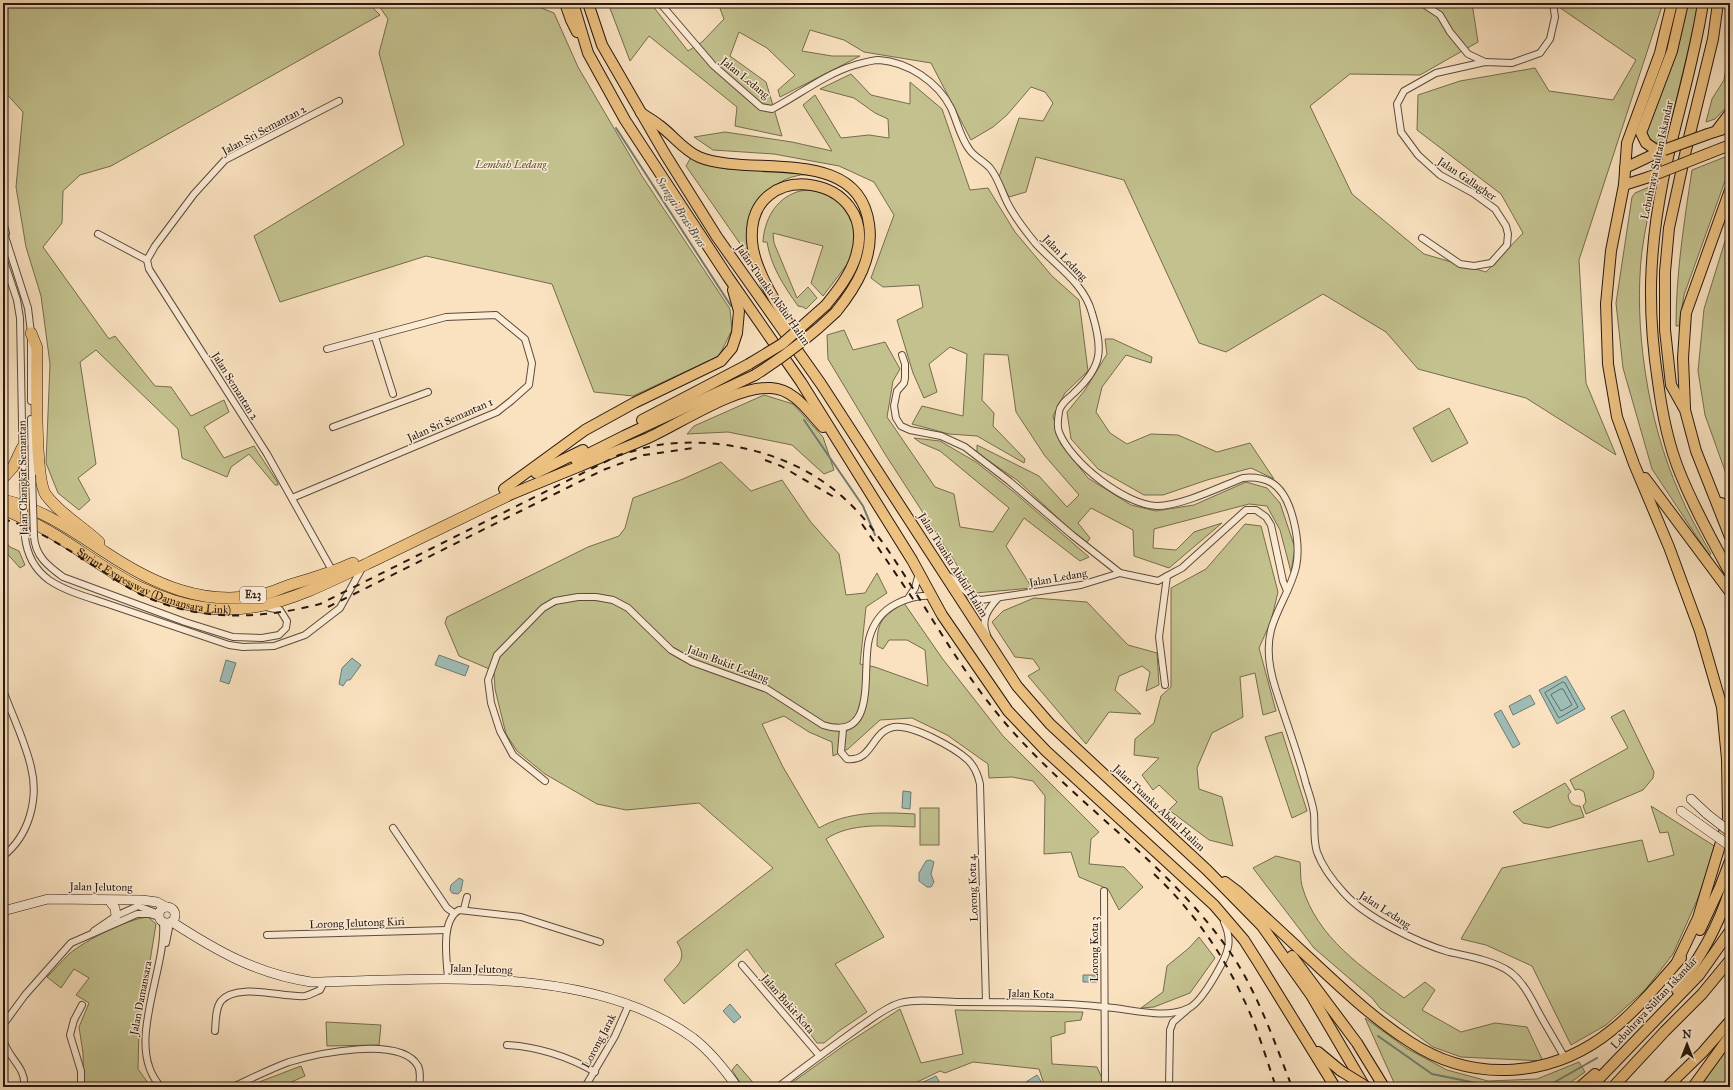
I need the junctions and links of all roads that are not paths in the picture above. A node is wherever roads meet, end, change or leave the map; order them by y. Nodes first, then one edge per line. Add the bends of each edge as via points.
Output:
1 (565, 3) edge
2 (573, 3) edge
3 (588, 3) edge
4 (660, 3) edge
5 (1422, 3) edge
6 (1553, 3) edge
7 (1672, 3) edge
8 (1683, 3) edge
9 (1703, 3) edge
10 (1718, 3) edge
11 (588, 53) junction
12 (1485, 62) junction
13 (339, 101) dead end
14 (639, 112) junction
15 (1730, 113) edge
16 (1730, 127) edge
17 (1713, 132) junction
18 (1730, 145) edge
19 (1662, 151) junction
20 (1625, 168) junction
21 (1624, 185) junction
22 (1730, 190) edge
23 (3, 222) edge
24 (3, 230) edge
25 (98, 234) dead end
26 (1422, 238) dead end
27 (8, 244) junction
28 (3, 258) edge
29 (147, 260) junction
30 (728, 277) junction
31 (31, 333) junction
32 (375, 336) junction
33 (327, 349) dead end
34 (902, 354) dead end
35 (815, 375) junction
36 (428, 392) dead end
37 (393, 394) dead end
38 (1685, 410) junction
39 (333, 427) dead end
40 (834, 438) junction
41 (22, 448) junction
42 (1634, 464) junction
43 (3, 478) edge
44 (506, 493) junction
45 (1714, 493) junction
46 (292, 498) junction
47 (3, 500) edge
48 (3, 510) edge
49 (1730, 516) edge
50 (1730, 537) edge
51 (938, 563) junction
52 (125, 565) junction
53 (362, 566) junction
54 (333, 572) junction
55 (1120, 573) junction
56 (1730, 573) edge
57 (919, 574) junction
58 (1168, 576) junction
59 (1287, 591) junction
60 (1730, 592) edge
61 (931, 596) junction
62 (909, 597) junction
63 (998, 598) junction
64 (252, 609) junction
65 (998, 659) junction
66 (1165, 686) dead end
67 (3, 690) edge
68 (842, 729) junction
69 (545, 781) dead end
70 (1691, 799) dead end
71 (1681, 811) dead end
72 (1704, 811) junction
73 (1696, 822) junction
74 (392, 828) dead end
75 (1730, 832) edge
76 (1730, 846) edge
77 (3, 856) edge
78 (1730, 861) edge
79 (1207, 870) junction
80 (1730, 889) edge
81 (1104, 891) dead end
82 (467, 897) dead end
83 (35, 902) junction
84 (111, 904) junction
85 (1214, 905) junction
86 (138, 906) junction
87 (464, 909) junction
88 (3, 911) edge
89 (454, 913) junction
90 (116, 916) junction
91 (166, 916) junction
92 (1262, 926) junction
93 (447, 930) junction
94 (1730, 931) edge
95 (93, 932) junction
96 (267, 935) dead end
97 (600, 942) dead end
98 (1730, 960) edge
99 (1677, 962) junction
100 (742, 965) dead end
101 (448, 979) junction
102 (324, 982) junction
103 (986, 1002) junction
104 (630, 1004) junction
105 (82, 1005) dead end
106 (1104, 1006) junction
107 (1666, 1007) junction
108 (1189, 1008) junction
109 (1730, 1014) edge
110 (1730, 1021) edge
111 (3, 1024) edge
112 (215, 1031) dead end
113 (1730, 1036) edge
114 (3, 1038) edge
115 (1310, 1044) junction
116 (507, 1045) dead end
117 (1703, 1052) junction
118 (819, 1055) junction
119 (1565, 1058) junction
120 (595, 1072) junction
121 (1597, 1077) junction
122 (24, 1087) edge
123 (81, 1087) edge
124 (161, 1087) edge
125 (233, 1087) edge
126 (419, 1087) edge
127 (584, 1087) edge
128 (737, 1087) edge
129 (778, 1087) edge
130 (1105, 1087) edge
131 (1170, 1087) edge
132 (1335, 1087) edge
133 (1366, 1087) edge
134 (1384, 1087) edge
135 (1580, 1087) edge
136 (1591, 1087) edge
137 (1613, 1087) edge
138 (1667, 1087) edge
139 (1693, 1087) edge

1 - 11 main road
2 - 11 main road
3 - 14 main road, Jalan Tuanku Abdul Halim via 602,45
4 - 59 street, Jalan Ledang via 713,65 762,107 772,109 822,80 848,68 878,60 903,66 923,75 935,86 951,109 970,151 990,167 1012,212 1036,243 1079,286 1087,298 1097,337 1098,360 1083,384 1061,407 1059,432 1069,449 1089,470 1112,488 1138,502 1150,505 1160,506 1180,501 1243,478 1259,478 1271,482 1280,489 1286,499 1295,527 1298,551
5 - 12 street via 1440,15 1468,54
6 - 12 street, Jalan Gallagher via 1555,17 1550,39 1540,54 1512,64
7 - 20 main road via 1660,53 1627,143
8 - 19 main road via 1672,51 1641,132 1646,143
9 - 56 main road, Lebuhraya Sultan Iskandar via 1697,41 1663,179 1653,236 1650,269 1651,323 1661,405 1669,442 1698,514
10 - 38 main road via 1713,39 1677,189 1666,248 1665,324 1671,385
11 - 30 main road via 625,120
12 - 26 street, Jalan Gallagher via 1436,73 1404,91 1397,104 1401,132 1418,155 1440,175 1473,193 1495,209 1506,226 1507,245 1491,263 1474,266 1460,264
13 - 29 street, Jalan Sri Semantan 2 via 225,160 194,194
14 - 35 main road, Jalan Tuanku Abdul Halim via 717,237
14 - 44 main road, bridge via 659,125 688,151 700,157 732,165 811,169 835,177 849,186 861,201 868,216 871,237 865,266 836,312 790,353 755,375
15 - 17 main road
16 - 17 main road
17 - 19 main road, bridge
18 - 21 main road, bridge
19 - 20 main road
20 - 21 main road
21 - 42 main road via 1606,304 1608,357 1617,417
22 - 38 main road via 1686,313 1683,358
23 - 27 street
24 - 27 street, Jalan Changkat Semantan
25 - 29 street
27 - 31 street, Jalan Changkat Semantan via 26,299
28 - 41 street, Jalan Changkat Semantan via 17,300 20,318
29 - 46 street, Jalan Semantan 2 via 149,269 267,454
30 - 40 main road via 801,382
30 - 44 main road via 739,311 737,333 732,348 721,361 585,430
31 - 52 highway via 37,348 38,448 41,482 45,493 68,518 86,530
31 - 64 street, Jalan Changkat Semantan, bridge via 34,536 37,552 47,566 63,577 184,622 233,637 262,638 284,632 287,621 280,610 270,607
32 - 33 street, Jalan Sri Semantan 1
32 - 37 street
32 - 46 street, Jalan Sri Semantan 1 via 446,317 496,315 525,339 532,363 529,385 497,412
34 - 55 street, Jalan Ledang via 905,378 897,391 894,406 896,418 901,426 941,436 965,447 1010,481 1072,536
35 - 44 main road, bridge via 765,280 754,254 752,228 757,210 770,195 784,187 805,183 832,191 845,201 858,225 854,264 826,305 782,344 749,364
35 - 51 main road, Jalan Tuanku Abdul Halim
36 - 39 street
38 - 45 main road via 1696,451
40 - 44 main road via 791,394 782,390 761,388 740,394 648,438
40 - 57 main road
41 - 43 highway via 10,471
41 - 53 street, Jalan Changkat Semantan, bridge via 26,548 33,564 50,581 134,613 229,645 243,648 274,646 305,635 340,608
42 - 60 main road
42 - 99 main road via 1669,547 1700,631 1722,707 1727,759 1728,818 1698,918
44 - 53 highway, Sprint Expressway (Damansara Link) / E23
44 - 54 highway, Sprint Expressway (Damansara Link) / E23
45 - 49 main road
45 - 50 main road
46 - 54 street, Jalan Semantan 2
47 - 52 highway, Sprint Expressway (Damansara Link) / E23 via 50,517
48 - 64 highway, Sprint Expressway (Damansara Link) / E23 via 46,528 138,587 169,600 203,608
51 - 63 street, Jalan Ledang via 972,597 982,600
51 - 65 main road, Jalan Tuanku Abdul Halim
52 - 54 highway, Sprint Expressway (Damansara Link) / E23 via 172,588 198,595 232,597 264,594
53 - 64 highway, Sprint Expressway (Damansara Link) / E23 via 298,596
55 - 58 street, Jalan Ledang via 1158,581
55 - 63 street, Jalan Ledang via 1081,585
57 - 61 main road
57 - 62 street
58 - 59 street, Jalan Ledang via 1193,559 1246,510 1256,510 1266,517 1271,525
58 - 66 street via 1159,637
59 - 119 street, Jalan Ledang via 1271,630 1269,660 1314,813 1317,853 1344,894 1364,910 1425,945 1479,960 1511,973 1522,985
61 - 62 street
61 - 85 main road via 1008,711 1027,732
62 - 68 street via 888,608 874,626 869,640 865,700 860,714 851,726
63 - 65 street via 989,608 985,620 986,632
65 - 79 main road, Jalan Tuanku Abdul Halim via 1016,686 1050,724
67 - 77 street via 32,768 33,788 28,823 14,845
68 - 69 street, Jalan Bukit Ledang via 822,725 767,690 681,657 666,646 628,608 613,600 596,597 555,601 543,608 498,655 488,680 491,703 500,731 513,755
68 - 103 street, Lorong Kota 4 via 841,752 847,759 862,758 886,730 906,727 916,730 967,760 978,774
70 - 72 street
71 - 73 street
72 - 73 street
72 - 75 street, bridge
73 - 76 street, bridge
74 - 89 street via 447,908
78 - 99 main road via 1697,936
79 - 92 main road, Jalan Tuanku Abdul Halim
79 - 119 main road via 1237,891 1358,1003 1410,1043 1445,1060 1472,1068 1503,1071 1523,1069 1540,1067
80 - 107 main road via 1712,937
81 - 106 street, Lorong Kota 3
82 - 87 street
83 - 84 street, Jalan Jelutong
83 - 88 street, Jalan Jelutong
83 - 91 street, Jalan Jelutong via 48,899 142,900 156,902
84 - 86 street, Jalan Jelutong
84 - 90 street via 115,908
85 - 108 street via 1229,934 1229,948 1212,981
85 - 115 main road via 1244,940
86 - 90 street
86 - 91 street via 146,905
87 - 89 street
87 - 97 street via 522,917
89 - 93 street
90 - 95 street
91 - 95 street via 138,914 104,930
91 - 102 street, Jalan Jelutong via 200,940 247,965 284,978
91 - 124 street, Jalan Damansara via 145,1047 150,1069
92 - 133 main road, Jalan Tuanku Abdul Halim via 1311,995
92 - 134 main road via 1284,945 1322,995
93 - 96 street, Lorong Jelutong Kiri
93 - 101 street
94 - 107 main road, Lebuhraya Sultan Iskandar via 1699,975
95 - 111 street via 71,943
98 - 137 main road via 1702,994
99 - 119 main road via 1611,1031 1588,1047
100 - 118 street, Jalan Bukit Kota
101 - 102 street, Jalan Jelutong
101 - 104 street, Jalan Jelutong via 495,980 552,986 596,994
102 - 112 street via 320,990 307,996 242,991 229,994 221,1002
103 - 106 street, Jalan Kota
103 - 118 street, Jalan Kota via 899,1003 886,1009
104 - 120 street, Lorong Jarak
104 - 128 street, Jalan Jelutong via 694,1039 721,1065
105 - 123 street via 70,1035 81,1071
106 - 108 street, Jalan Kota via 1153,1013
106 - 130 street, Lorong Kota 3
107 - 121 main road, Lebuhraya Sultan Iskandar
108 - 131 street via 1173,1022 1170,1030
109 - 117 main road
110 - 117 main road
113 - 139 main road
114 - 122 street via 6,1049 24,1075
115 - 132 main road
115 - 133 main road, bridge via 1341,1071
116 - 120 street via 553,1053
117 - 138 main road
118 - 129 street, Jalan Kota
120 - 127 street, Lorong Jarak
121 - 135 main road
121 - 136 main road, Lebuhraya Sultan Iskandar
125 - 126 street via 290,1062 342,1050 374,1049 389,1050 413,1060 418,1067

